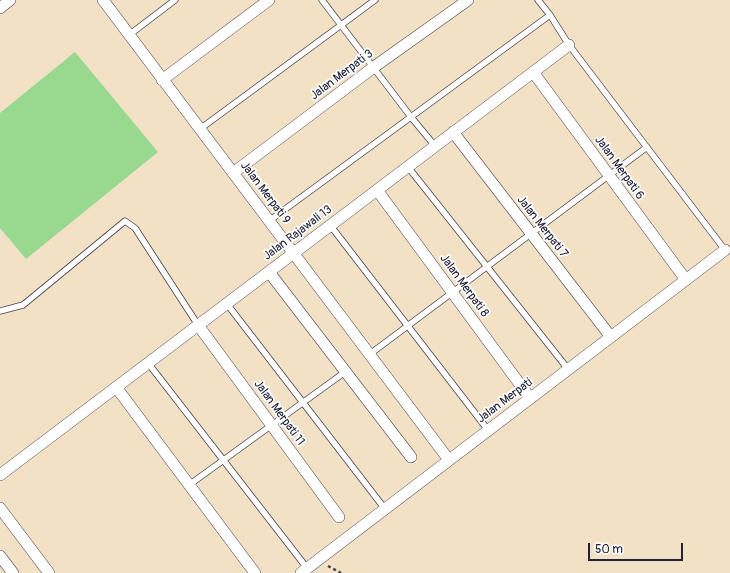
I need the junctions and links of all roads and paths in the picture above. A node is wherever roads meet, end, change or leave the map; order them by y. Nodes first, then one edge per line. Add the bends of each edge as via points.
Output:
1 (10, 0) edge
2 (102, 0) edge
3 (175, 0) edge
4 (269, 0) edge
5 (322, 0) edge
6 (375, 0) edge
7 (468, 0) edge
8 (538, 0) edge
9 (0, 8) edge
10 (550, 15) junction
11 (342, 25) junction
12 (129, 35) junction
13 (569, 45) junction
14 (374, 67) junction
15 (533, 72) junction
16 (162, 80) junction
17 (410, 117) junction
18 (200, 129) junction
19 (453, 132) junction
20 (435, 146) junction
21 (647, 148) junction
22 (408, 166) junction
23 (233, 173) junction
24 (609, 176) junction
25 (377, 190) junction
26 (269, 221) junction
27 (330, 225) junction
28 (531, 234) junction
29 (725, 250) joint
30 (293, 253) junction
31 (487, 267) junction
32 (268, 272) junction
33 (686, 280) junction
34 (452, 293) junction
35 (227, 304) junction
36 (0, 311) edge
37 (198, 325) junction
38 (408, 326) junction
39 (611, 337) junction
40 (370, 354) junction
41 (148, 363) junction
42 (568, 370) junction
43 (345, 372) junction
44 (116, 387) junction
45 (530, 398) junction
46 (303, 403) junction
47 (272, 425) junction
48 (488, 430) junction
49 (411, 457) dead end
50 (223, 460) junction
51 (449, 460) junction
52 (0, 475) edge
53 (189, 485) junction
54 (0, 508) edge
55 (385, 509) junction
56 (339, 517) dead end
57 (0, 556) edge
58 (304, 570) edge
59 (13, 573) edge
60 (50, 573) edge
61 (255, 573) edge

1 - 9 street
2 - 12 street, Jalan Merpati 9
3 - 12 lane
4 - 16 street
5 - 11 lane
6 - 11 lane
7 - 14 street, Jalan Merpati 3
8 - 10 lane
10 - 13 lane
10 - 17 lane
11 - 14 lane
11 - 18 lane
12 - 16 street, Jalan Merpati 9
13 - 15 street, Jalan Rajawali 13
13 - 21 lane
14 - 17 lane
14 - 23 street, Jalan Merpati 3
15 - 19 street, Jalan Rajawali 13
15 - 24 street, Jalan Merpati 6
16 - 18 street, Jalan Merpati 9
17 - 20 lane
17 - 26 lane
18 - 23 street, Jalan Merpati 9
19 - 20 street, Jalan Rajawali 13
19 - 28 street, Jalan Merpati 7
20 - 22 street, Jalan Rajawali 13
21 - 24 lane
21 - 29 lane
22 - 25 street, Jalan Rajawali 13
22 - 31 lane
23 - 26 street, Jalan Merpati 9
24 - 28 lane
24 - 33 street, Jalan Merpati 6
25 - 27 street, Jalan Rajawali 13
25 - 34 street, Jalan Merpati 8
26 - 30 street, Jalan Merpati 9
27 - 30 street, Jalan Rajawali 13
27 - 38 lane
28 - 31 lane
28 - 39 street, Jalan Merpati 7
29 - 33 street, Jalan Merpati
30 - 32 street, Jalan Rajawali 13
30 - 40 street, Jalan Merpati 9
31 - 34 lane
31 - 42 lane
32 - 35 street, Jalan Rajawali 13
32 - 43 street
33 - 39 street, Jalan Merpati
34 - 38 lane
34 - 45 street, Jalan Merpati 8
35 - 37 street, Jalan Rajawali 13
35 - 46 lane
36 - 37 lane via 23,305 125,221 135,228
37 - 41 street, Jalan Rajawali 13
37 - 47 street, Jalan Merpati 11
38 - 40 lane
38 - 48 lane
39 - 42 street, Jalan Merpati
40 - 51 street, Jalan Merpati 9
41 - 44 street, Jalan Rajawali 13
41 - 50 lane
42 - 45 street, Jalan Merpati
43 - 46 lane
43 - 49 street
44 - 52 street, Jalan Rajawali 13
44 - 53 street
45 - 48 street, Jalan Merpati
46 - 47 lane
46 - 55 lane
47 - 50 lane
47 - 56 street, Jalan Merpati 11
48 - 51 street, Jalan Merpati
50 - 53 lane
50 - 58 lane
51 - 55 street, Jalan Merpati
53 - 61 street
54 - 60 street
55 - 58 street, Jalan Merpati
57 - 59 street

